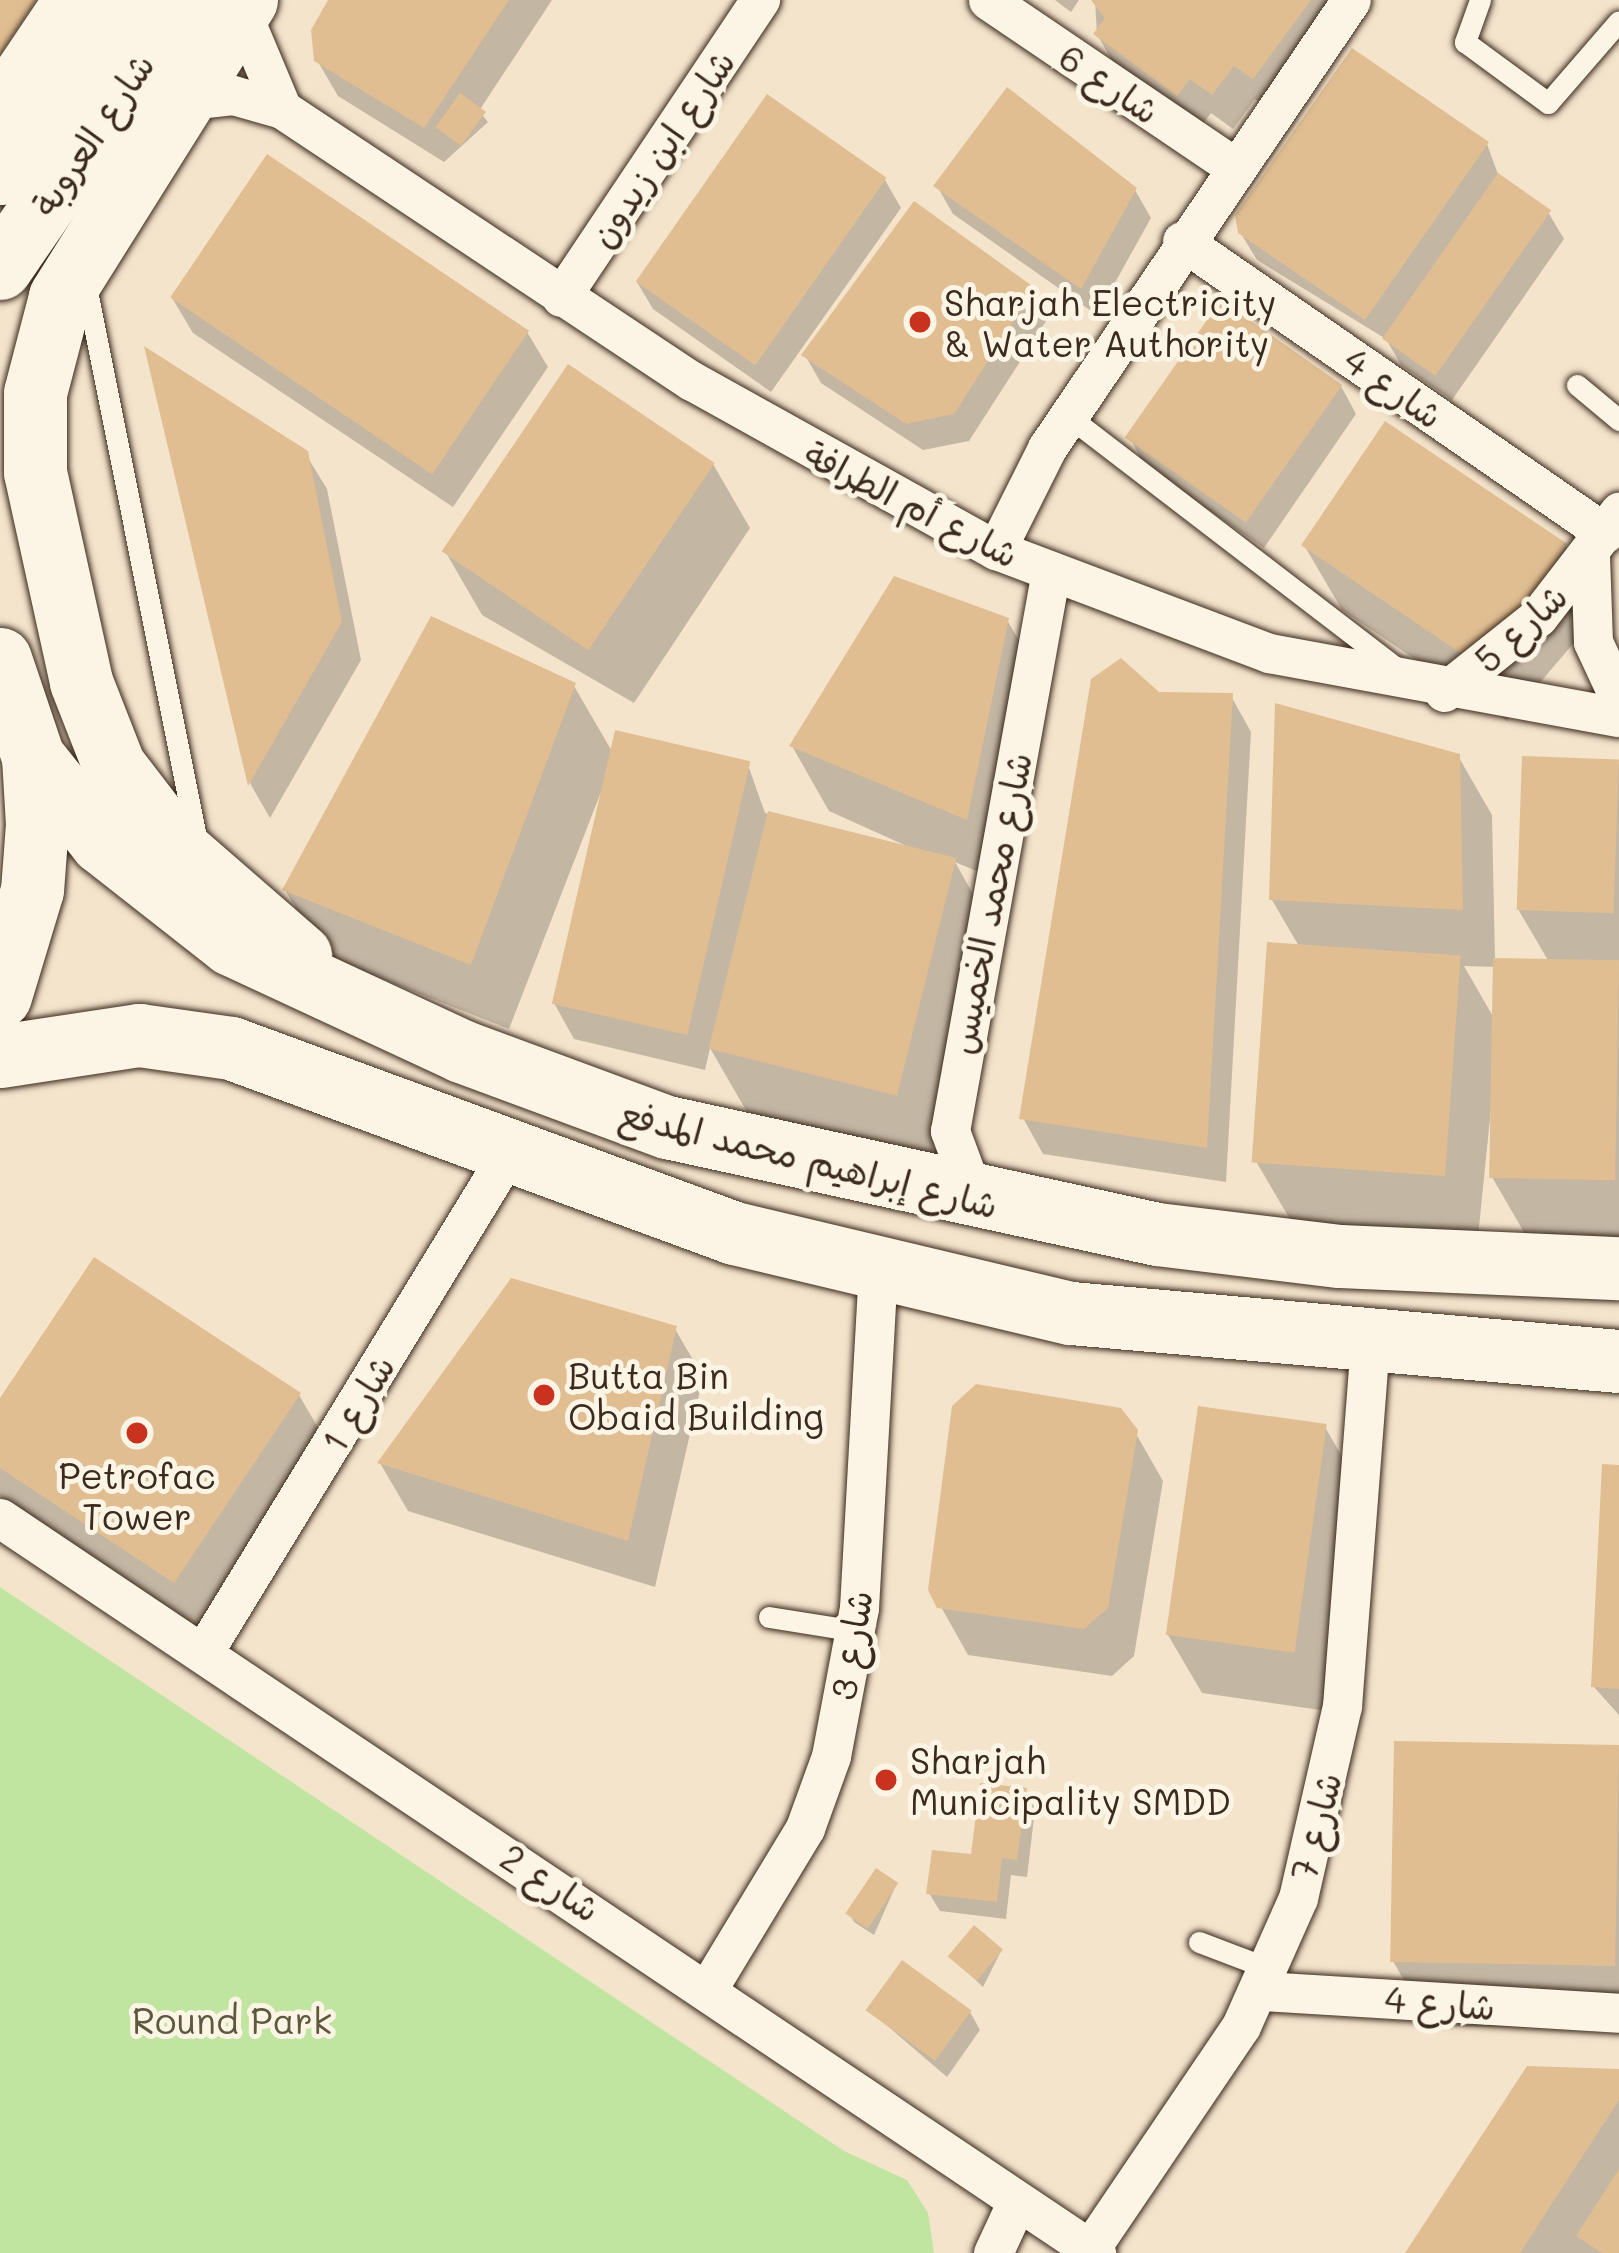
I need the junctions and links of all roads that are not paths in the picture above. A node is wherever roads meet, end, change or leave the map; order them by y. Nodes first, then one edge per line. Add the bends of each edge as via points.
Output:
1 (72, 0) edge
2 (117, 0) edge
3 (760, 0) edge
4 (988, 0) edge
5 (1351, 0) edge
6 (1480, 0) edge
7 (223, 3) edge
8 (1619, 21) edge
9 (181, 100) junction
10 (0, 107) edge
11 (282, 109) junction
12 (1233, 166) junction
13 (0, 173) edge
14 (1182, 241) junction
15 (82, 252) junction
16 (0, 268) edge
17 (561, 297) junction
18 (1577, 385) dead end
19 (17, 400) edge
20 (1068, 416) junction
21 (1619, 420) edge
22 (1605, 534) edge
23 (996, 550) junction
24 (1051, 571) junction
25 (0, 659) edge
26 (1434, 690) junction
27 (1619, 698) edge
28 (1619, 718) edge
29 (33, 757) junction
30 (219, 881) junction
31 (330, 991) junction
32 (0, 995) edge
33 (0, 1056) edge
34 (667, 1127) junction
35 (448, 1128) junction
36 (509, 1152) junction
37 (1012, 1209) junction
38 (1619, 1268) edge
39 (878, 1273) junction
40 (1370, 1346) junction
41 (1619, 1361) edge
42 (0, 1518) edge
43 (769, 1617) dead end
44 (856, 1631) junction
45 (203, 1653) junction
46 (1199, 1942) dead end
47 (1266, 1980) junction
48 (710, 1984) junction
49 (1619, 2013) edge
50 (1017, 2201) junction
51 (1077, 2247) edge
52 (993, 2253) edge

1 - 10 main road
2 - 13 main road, شارع العروبة
3 - 17 street, شارع ابن زيدون
4 - 12 street, شارع 6
5 - 12 street
6 - 8 lane via 1465,42 1548,103
7 - 9 main road
7 - 11 street
7 - 16 main road, شارع العروبة
9 - 11 street, شارع أم الطرافة via 232,94
9 - 15 main road
11 - 17 street, شارع أم الطرافة
12 - 14 street
14 - 20 street
14 - 22 street, شارع 4
15 - 19 main road
15 - 30 lane via 181,785
17 - 23 street, شارع أم الطرافة via 780,434
18 - 21 lane
19 - 30 main road via 94,725 142,810
20 - 23 street
20 - 26 lane
22 - 26 street, شارع 5 via 1538,617
22 - 27 street, شارع 5 via 1593,642
23 - 24 street, شارع أم الطرافة
24 - 26 street, شارع أم الطرافة via 1269,653
24 - 37 street, شارع محمد الخميس via 950,1131 970,1185
25 - 29 main road
26 - 28 street, شارع أم الطرافة
29 - 31 main road, شارع إبراهيم محمد المدفع via 101,842 184,914
29 - 32 main road via 32,890
30 - 31 main road
31 - 34 main road, شارع إبراهيم محمد المدفع
33 - 35 main road via 93,1036 186,1039
34 - 35 main road via 596,1140 489,1109
34 - 37 main road, شارع إبراهيم محمد المدفع
35 - 36 main road
36 - 39 main road
36 - 45 street, شارع 1
37 - 38 main road, شارع إبراهيم محمد المدفع via 1340,1256
39 - 40 main road via 1161,1326
39 - 44 street, شارع 3
40 - 41 main road
40 - 47 street, شارع 7 via 1342,1706 1324,1803
42 - 45 street, شارع 2
43 - 44 lane
44 - 48 street, شارع 3 via 805,1828
45 - 48 street, شارع 2
46 - 47 lane
47 - 49 street, شارع 4
47 - 51 street, شارع 7
48 - 50 street, شارع 2
50 - 51 street, شارع 2
50 - 52 street

